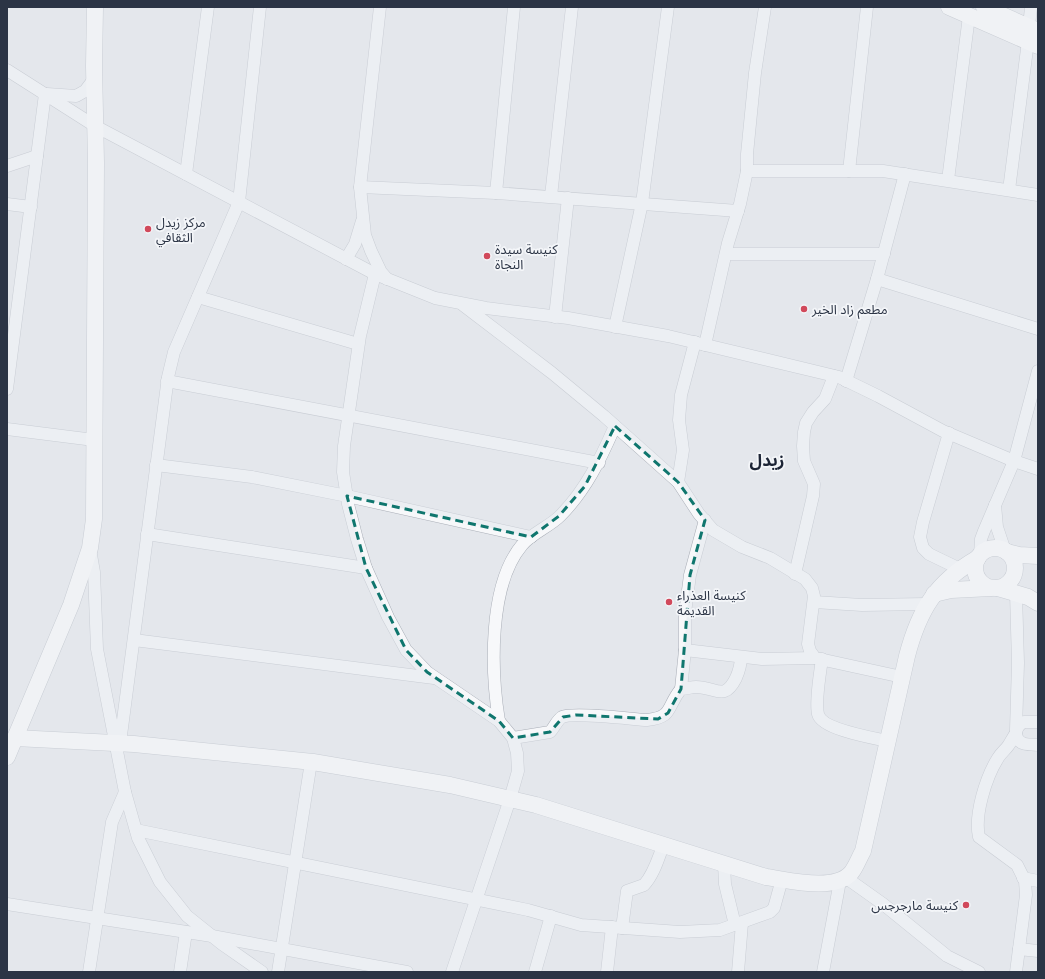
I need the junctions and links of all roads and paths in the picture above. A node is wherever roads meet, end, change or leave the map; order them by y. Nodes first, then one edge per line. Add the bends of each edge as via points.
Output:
1 (95, 7) edge
2 (208, 7) edge
3 (260, 7) edge
4 (380, 7) edge
5 (514, 7) edge
6 (572, 7) edge
7 (668, 7) edge
8 (765, 7) edge
9 (867, 7) edge
10 (949, 7) edge
11 (984, 7) edge
12 (1031, 7) edge
13 (969, 16) junction
14 (1033, 36) edge
15 (7, 70) edge
16 (94, 79) junction
17 (45, 94) junction
18 (95, 126) junction
19 (38, 156) junction
20 (7, 166) edge
21 (747, 171) junction
22 (849, 171) junction
23 (186, 174) junction
24 (905, 174) junction
25 (948, 180) junction
26 (360, 188) junction
27 (1009, 190) junction
28 (496, 192) junction
29 (1038, 195) edge
30 (551, 196) junction
31 (568, 198) junction
32 (239, 202) junction
33 (642, 203) junction
34 (7, 204) edge
35 (31, 207) junction
36 (738, 211) junction
37 (363, 214) junction
38 (726, 254) junction
39 (884, 254) junction
40 (346, 259) junction
41 (375, 274) junction
42 (878, 279) junction
43 (388, 280) junction
44 (198, 297) junction
45 (461, 303) junction
46 (555, 317) junction
47 (615, 327) junction
48 (1038, 330) edge
49 (358, 344) junction
50 (700, 344) junction
51 (1038, 371) edge
52 (834, 376) junction
53 (167, 381) junction
54 (846, 381) junction
55 (7, 389) edge
56 (348, 415) junction
57 (615, 426) junction
58 (7, 429) edge
59 (949, 433) junction
60 (94, 440) junction
61 (1014, 461) junction
62 (599, 463) junction
63 (156, 465) junction
64 (1038, 469) edge
65 (678, 482) junction
66 (347, 496) junction
67 (995, 503) junction
68 (705, 520) junction
69 (147, 534) junction
70 (531, 537) junction
71 (90, 548) junction
72 (1006, 552) junction
73 (979, 557) junction
74 (1038, 558) edge
75 (366, 568) junction
76 (960, 569) junction
77 (1014, 573) junction
78 (796, 574) junction
79 (994, 588) junction
80 (1027, 598) edge
81 (931, 599) junction
82 (814, 602) junction
83 (134, 640) junction
84 (685, 650) junction
85 (741, 657) junction
86 (818, 658) junction
87 (902, 677) junction
88 (436, 678) junction
89 (681, 689) junction
90 (499, 721) junction
91 (1038, 722) edge
92 (1016, 731) junction
93 (11, 738) edge
94 (513, 738) junction
95 (887, 741) junction
96 (117, 743) junction
97 (1038, 745) edge
98 (7, 757) edge
99 (311, 762) junction
100 (125, 792) junction
101 (510, 799) junction
102 (136, 830) junction
103 (663, 846) junction
104 (294, 862) junction
105 (724, 864) junction
106 (1023, 878) junction
107 (782, 879) junction
108 (842, 879) junction
109 (1038, 881) edge
110 (476, 900) junction
111 (7, 904) edge
112 (551, 916) junction
113 (97, 918) junction
114 (738, 924) junction
115 (617, 928) junction
116 (186, 932) junction
117 (212, 936) junction
118 (281, 949) junction
119 (1019, 949) junction
120 (1038, 952) edge
121 (88, 972) edge
122 (180, 972) edge
123 (262, 972) edge
124 (278, 972) edge
125 (408, 972) edge
126 (452, 972) edge
127 (535, 972) edge
128 (607, 972) edge
129 (738, 972) edge
130 (823, 972) edge
131 (979, 972) edge
132 (1016, 972) edge

1 - 16 street
2 - 23 street
3 - 32 street
4 - 26 street
5 - 28 street
6 - 30 street
7 - 33 street
8 - 21 street via 755,73
9 - 22 street
10 - 13 street
11 - 14 street
12 - 14 street
13 - 14 street
13 - 25 street
14 - 27 street
15 - 17 street
16 - 17 street via 85,92 76,96
16 - 18 street
17 - 18 street
17 - 19 street
18 - 23 street
18 - 60 street
19 - 20 street
19 - 35 street
21 - 22 street
21 - 36 street
22 - 24 street
23 - 32 street
24 - 25 street
24 - 39 street
25 - 27 street
26 - 28 street
26 - 37 street
27 - 29 street
28 - 30 street
30 - 31 street
31 - 33 street
31 - 46 street
32 - 40 street
32 - 44 street
33 - 36 street
33 - 47 street
34 - 35 street
35 - 55 street
36 - 38 street
37 - 40 street via 355,244
37 - 43 street via 365,234 371,251
38 - 39 street
38 - 50 street
39 - 42 street
40 - 41 street
41 - 43 street
41 - 49 street
42 - 48 street
42 - 54 street
43 - 45 street via 435,298
44 - 49 street
44 - 53 street via 174,352
45 - 46 street
45 - 57 street via 552,373
46 - 47 street
47 - 50 street
49 - 56 street
50 - 52 street
50 - 65 street via 681,395 683,450
51 - 61 street
52 - 54 street
52 - 78 street via 825,399 806,423 804,432 804,461 814,484
53 - 56 street
53 - 63 street
54 - 59 street
56 - 62 street
56 - 66 street via 343,472
57 - 62 street
57 - 65 street
58 - 60 street
59 - 61 street
59 - 76 street via 920,537 923,548 929,554
60 - 71 street via 94,519
61 - 64 street
61 - 67 street
62 - 70 street via 585,486 559,516
63 - 66 street via 252,477
63 - 69 street
65 - 68 street
66 - 70 street
66 - 75 street
67 - 72 street via 997,527
67 - 73 street via 982,535
68 - 78 street via 713,530
68 - 84 street via 690,574 685,613
69 - 75 street
69 - 83 street
70 - 90 street via 512,560 496,613 493,654
71 - 93 street via 71,605
71 - 96 street via 94,572 97,650
72 - 73 street via 996,548 983,552
72 - 74 street
72 - 77 street via 1013,560
73 - 76 street
73 - 79 street via 975,567 977,576 983,584
74 - 77 street
75 - 88 street via 406,650
76 - 81 street
77 - 79 street via 1007,584
77 - 80 street
78 - 82 street via 812,588
79 - 80 street
79 - 81 street via 951,590
80 - 92 street via 1018,663
81 - 82 street via 862,606
81 - 87 street via 912,635
82 - 86 street via 808,644 810,651
83 - 88 street
83 - 96 street
84 - 85 street
84 - 89 street
85 - 86 street
85 - 89 street via 738,673 728,690 697,687
86 - 87 street
86 - 95 street via 817,702 820,719 834,728
87 - 95 street
88 - 90 street
89 - 94 street via 674,697 668,713 658,719 576,715 563,717 550,732
90 - 94 street
91 - 92 street via 1024,722
92 - 97 street via 1022,742
92 - 106 street via 992,770 985,789 977,828 979,837 1017,866
93 - 96 street
93 - 98 street
94 - 101 street via 518,771
95 - 108 street via 863,851 851,873
96 - 99 street
96 - 100 street
99 - 101 street via 450,785
99 - 104 street
100 - 102 street
100 - 113 street via 112,822
101 - 103 street
101 - 110 street
102 - 104 street
102 - 117 street via 160,882 187,916
103 - 105 street
103 - 115 street via 646,883 627,891
104 - 110 street
104 - 118 street
105 - 107 street via 766,877
105 - 114 street via 725,884
106 - 109 street
106 - 119 street via 1026,895
107 - 108 street via 805,883 827,883
107 - 114 street via 774,908 770,912
108 - 130 street
108 - 131 street via 883,904 947,956
110 - 112 street
110 - 126 street
111 - 113 street
112 - 115 street via 581,925
112 - 127 street
113 - 116 street
113 - 121 street
114 - 115 street via 720,930 680,932
114 - 129 street
115 - 128 street
116 - 117 street
116 - 122 street
117 - 118 street
117 - 123 street
118 - 124 street
118 - 125 street
119 - 120 street
119 - 132 street

